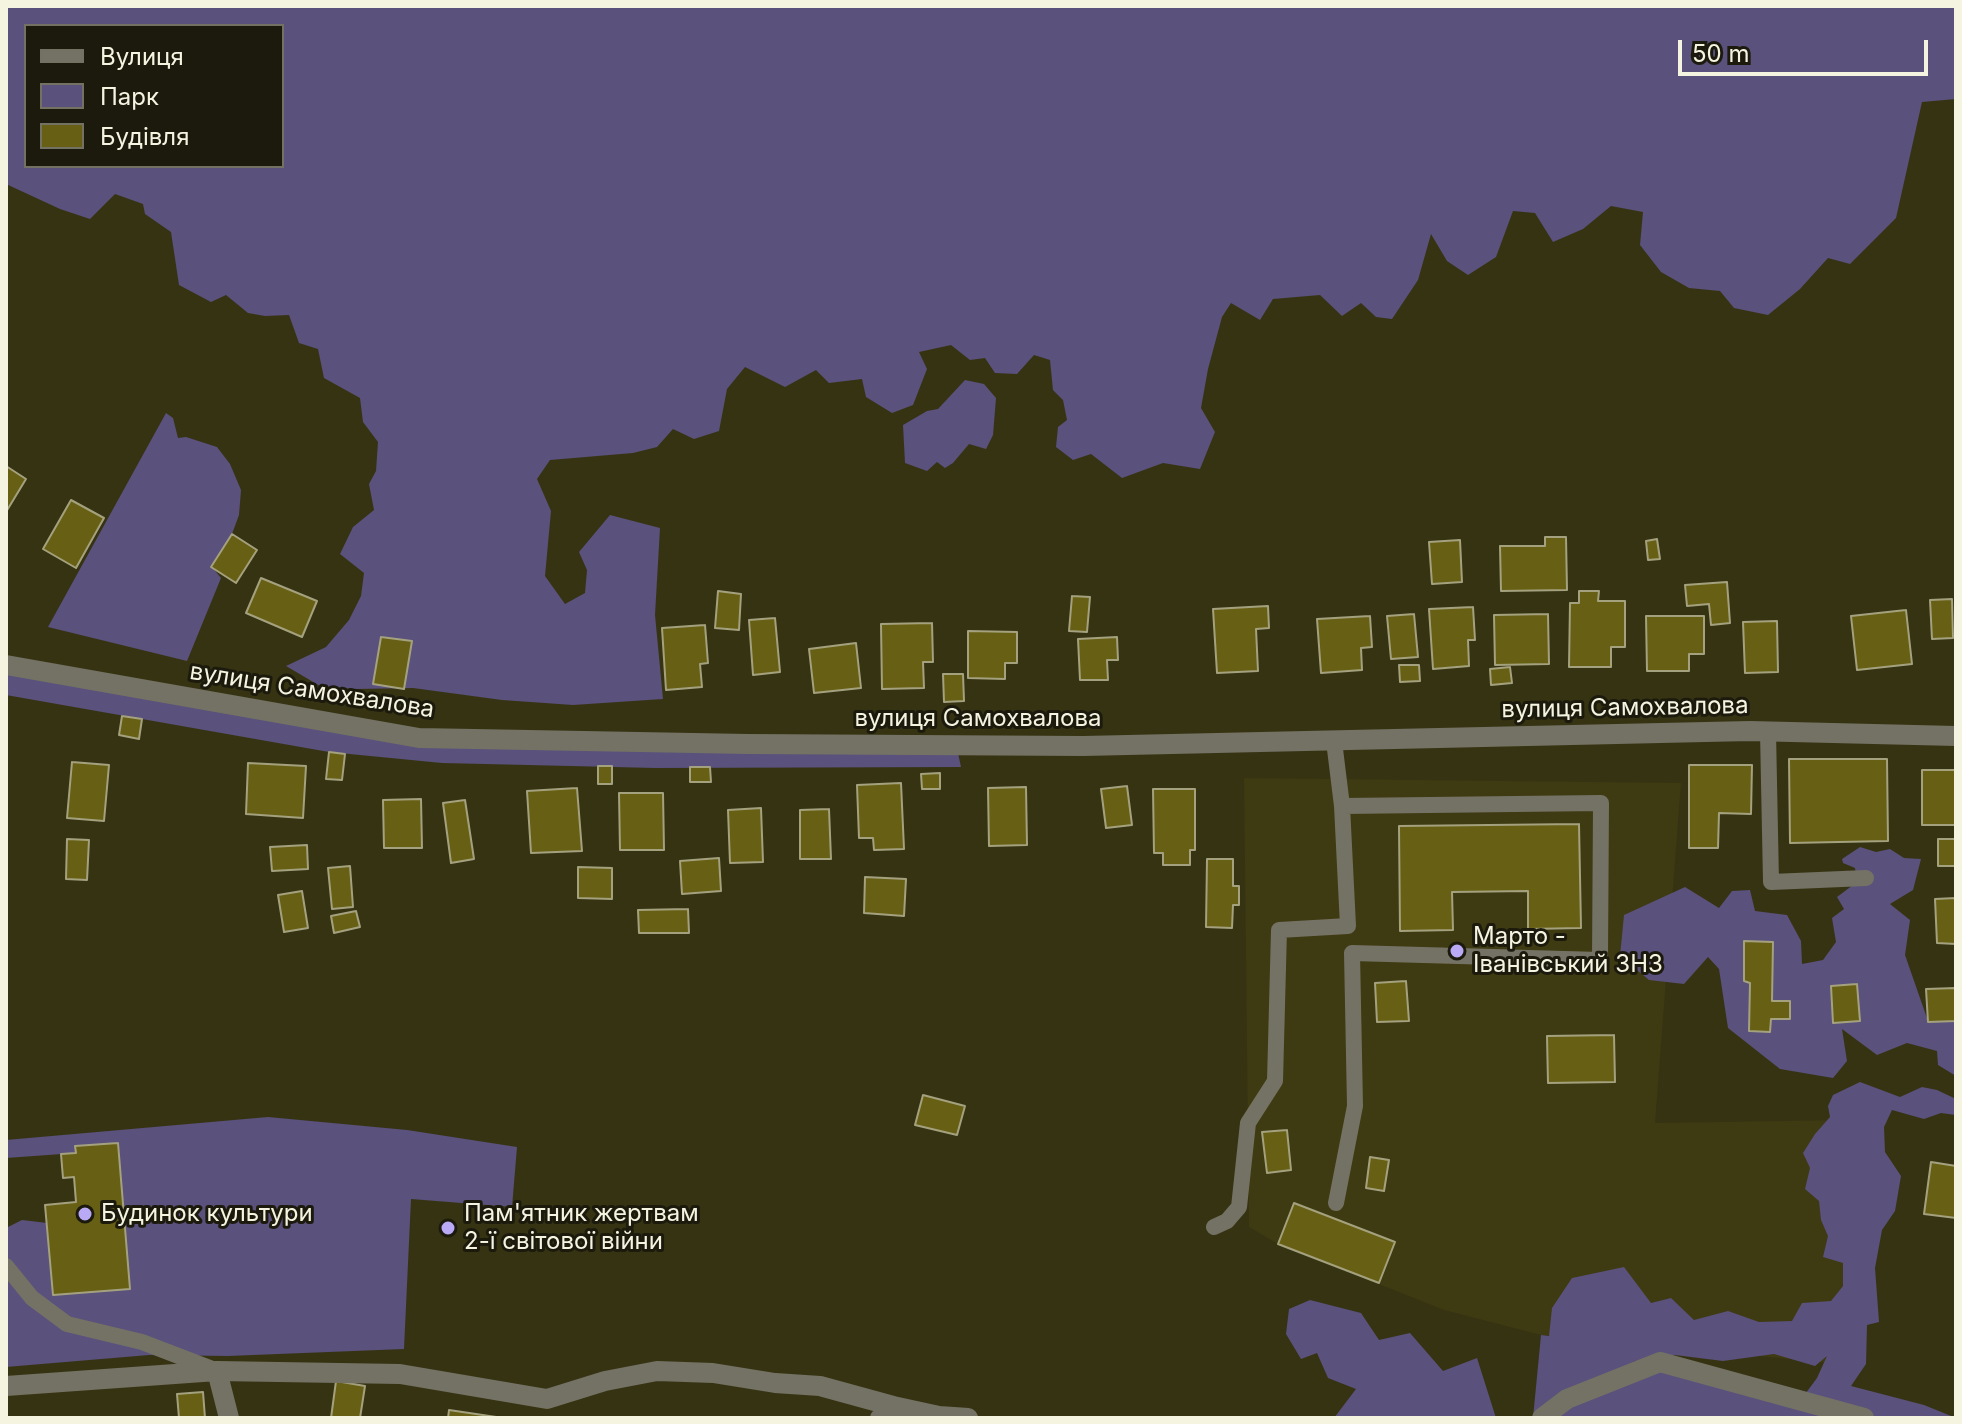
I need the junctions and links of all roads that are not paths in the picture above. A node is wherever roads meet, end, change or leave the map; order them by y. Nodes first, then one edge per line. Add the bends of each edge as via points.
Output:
1 (6, 665) edge
2 (1768, 732) junction
3 (1956, 736) edge
4 (1334, 741) junction
5 (1342, 806) junction
6 (1866, 878) dead end
7 (1336, 1203) dead end
8 (1214, 1227) dead end
9 (6, 1266) edge
10 (217, 1371) junction
11 (6, 1386) edge
12 (886, 1412) edge
13 (229, 1418) edge
14 (968, 1418) edge
15 (1542, 1418) edge
16 (1864, 1418) edge

1 - 4 street, вулиця Самохвалова via 419,738 1083,746
2 - 3 street, вулиця Самохвалова
2 - 4 street, вулиця Самохвалова
2 - 6 lane via 1771,882
4 - 5 lane
5 - 7 lane via 1601,803 1600,960 1352,953 1355,1106
5 - 8 lane via 1348,926 1279,930 1275,1081 1248,1123 1239,1207
9 - 10 lane via 32,1298 67,1324 142,1342
10 - 11 street
10 - 12 street via 400,1374 547,1399 657,1371 713,1373 820,1386
10 - 13 street
12 - 14 street
15 - 16 street via 1567,1399 1660,1362

